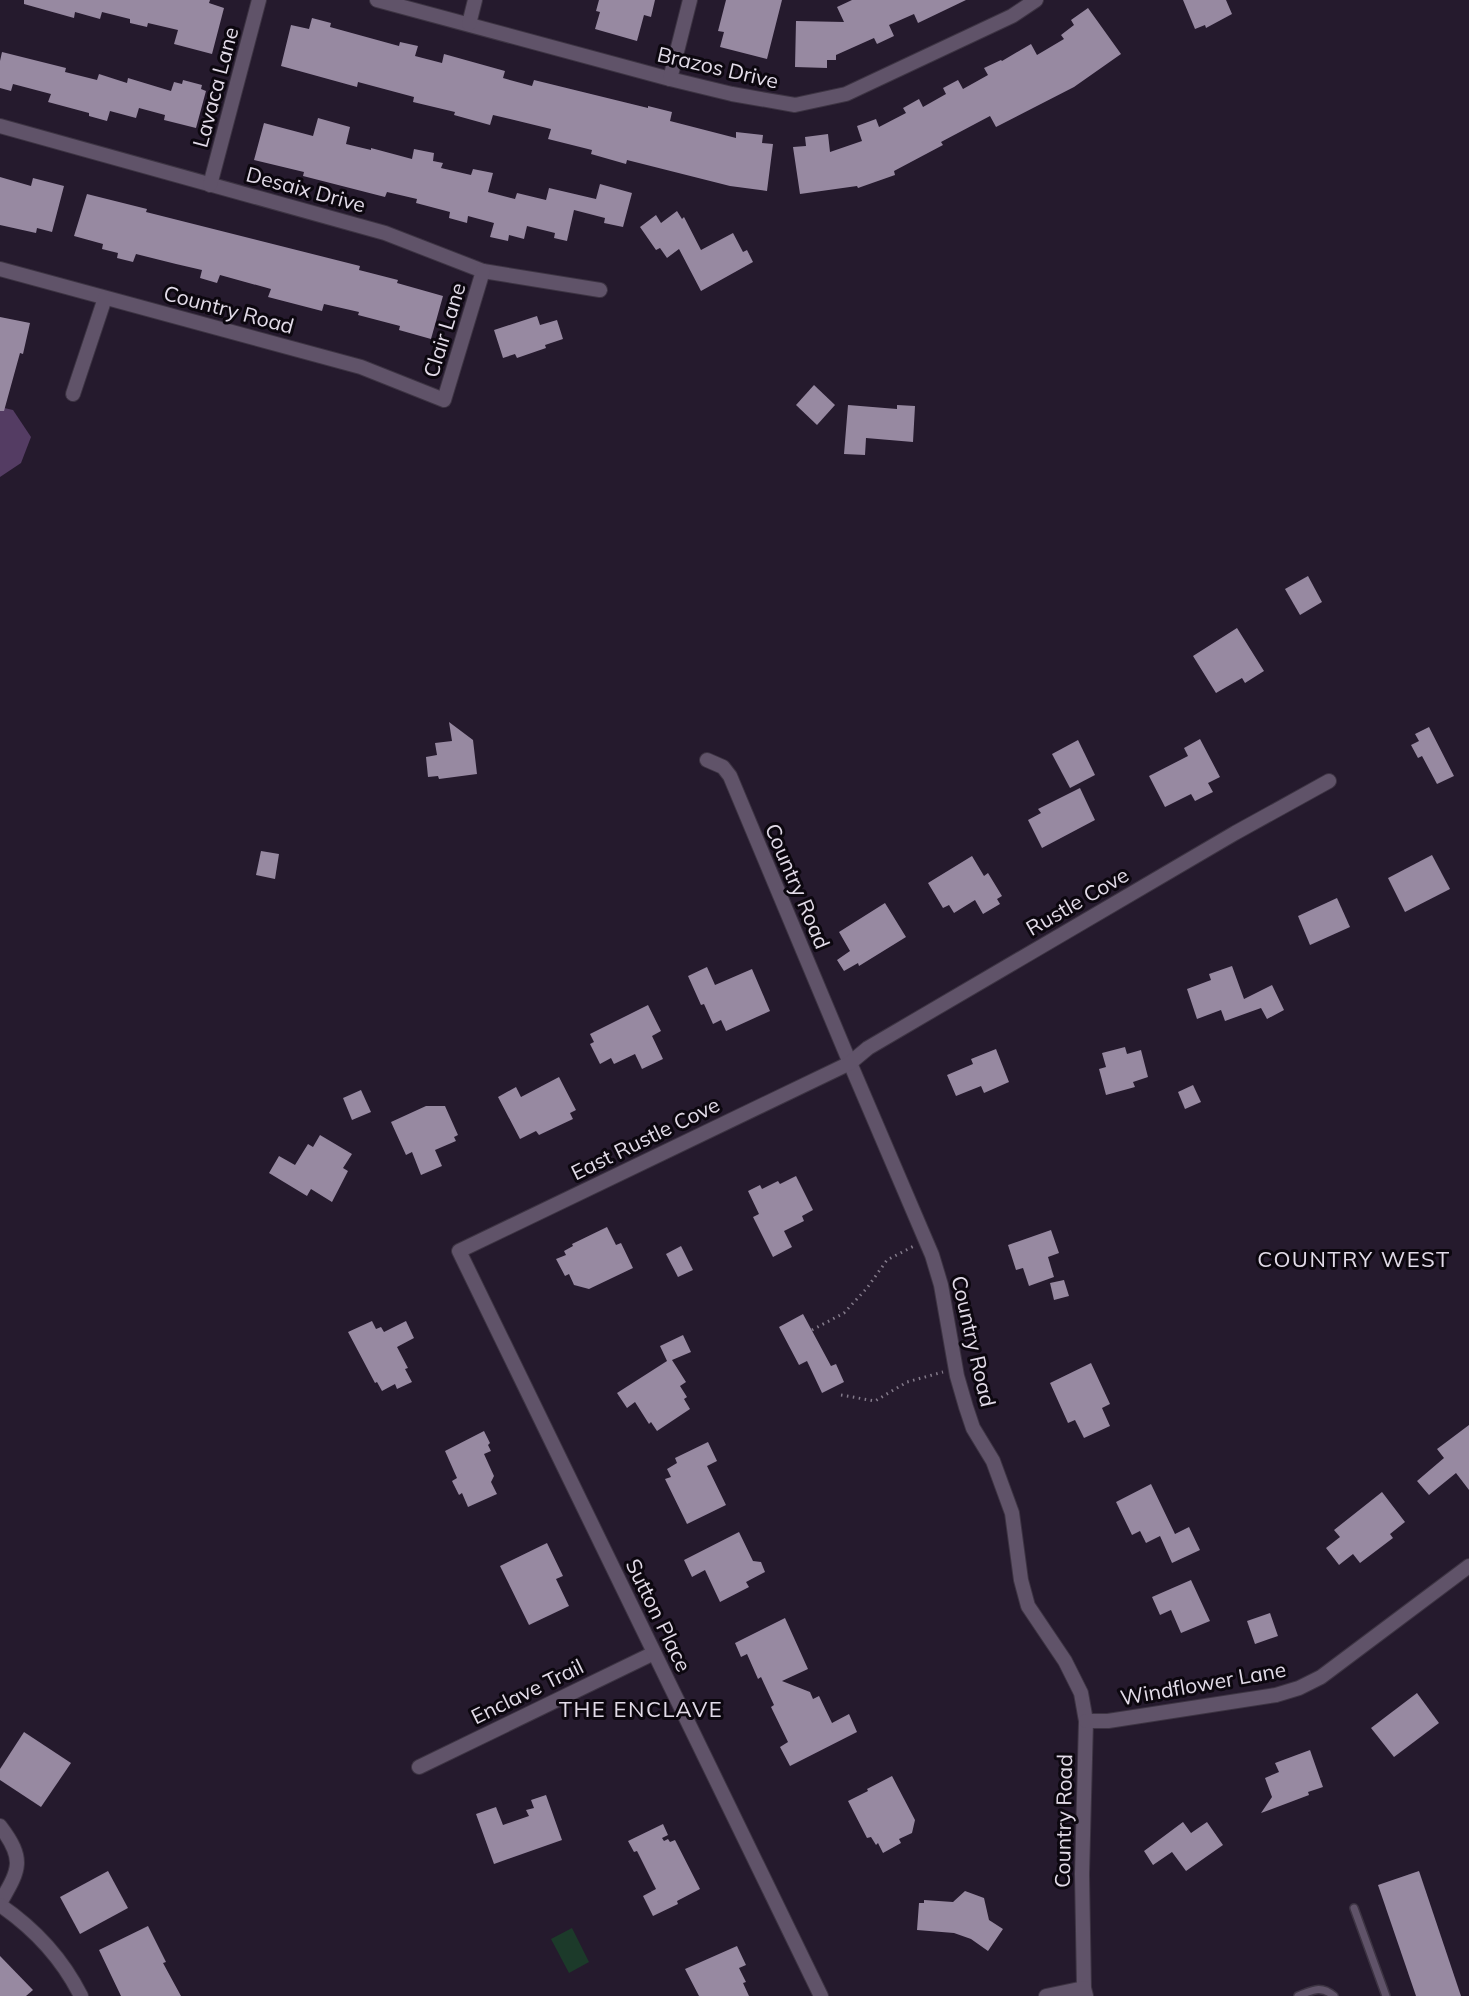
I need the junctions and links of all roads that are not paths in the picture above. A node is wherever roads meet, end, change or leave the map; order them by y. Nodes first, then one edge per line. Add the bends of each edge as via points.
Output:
1 (260, 0) edge
2 (377, 0) edge
3 (475, 0) edge
4 (690, 0) edge
5 (1036, 0) edge
6 (468, 24) junction
7 (670, 79) junction
8 (0, 126) edge
9 (210, 185) junction
10 (0, 269) edge
11 (483, 271) junction
12 (600, 290) dead end
13 (105, 298) junction
14 (73, 394) dead end
15 (444, 400) joint
16 (707, 760) dead end
17 (1329, 781) dead end
18 (850, 1063) junction
19 (459, 1251) joint
20 (1469, 1566) edge
21 (654, 1653) junction
22 (1086, 1721) junction
23 (419, 1767) dead end
24 (0, 1826) edge
25 (0, 1904) edge
26 (1354, 1908) dead end
27 (1085, 1992) edge
28 (81, 1996) edge
29 (821, 1996) edge
30 (1046, 1996) edge
31 (1298, 1996) edge
32 (1334, 1996) edge
33 (1386, 1996) edge

1 - 9 street, Lavaca Lane
2 - 6 street, Brazos Drive
3 - 6 street
4 - 7 street
5 - 7 street, Brazos Drive via 1012,16 918,61 846,94 820,100 795,105 764,101
6 - 7 street, Brazos Drive
8 - 9 street, Desaix Drive
9 - 11 street, Desaix Drive via 385,233
10 - 13 street, Country Road
11 - 12 street, Desaix Drive
11 - 15 street, Clair Lane
13 - 14 street
13 - 15 street, Country Road via 361,368
16 - 18 street, Country Road via 723,767 730,776
17 - 18 street, Rustle Cove via 877,1042
18 - 19 street, East Rustle Cove
18 - 22 street, Country Road via 926,1239 941,1285 956,1369 973,1428 993,1461 1012,1513 1028,1606 1065,1661 1081,1694
19 - 21 street, Sutton Place
20 - 22 street, Windflower Lane via 1321,1677 1299,1688 1276,1695
21 - 23 street, Enclave Trail
21 - 29 street, Sutton Place
22 - 27 street, Country Road via 1082,1874
24 - 25 street via 18,1859 16,1876
25 - 28 street via 28,1925 53,1952
26 - 33 lane
27 - 30 street
31 - 32 lane via 1325,1989

